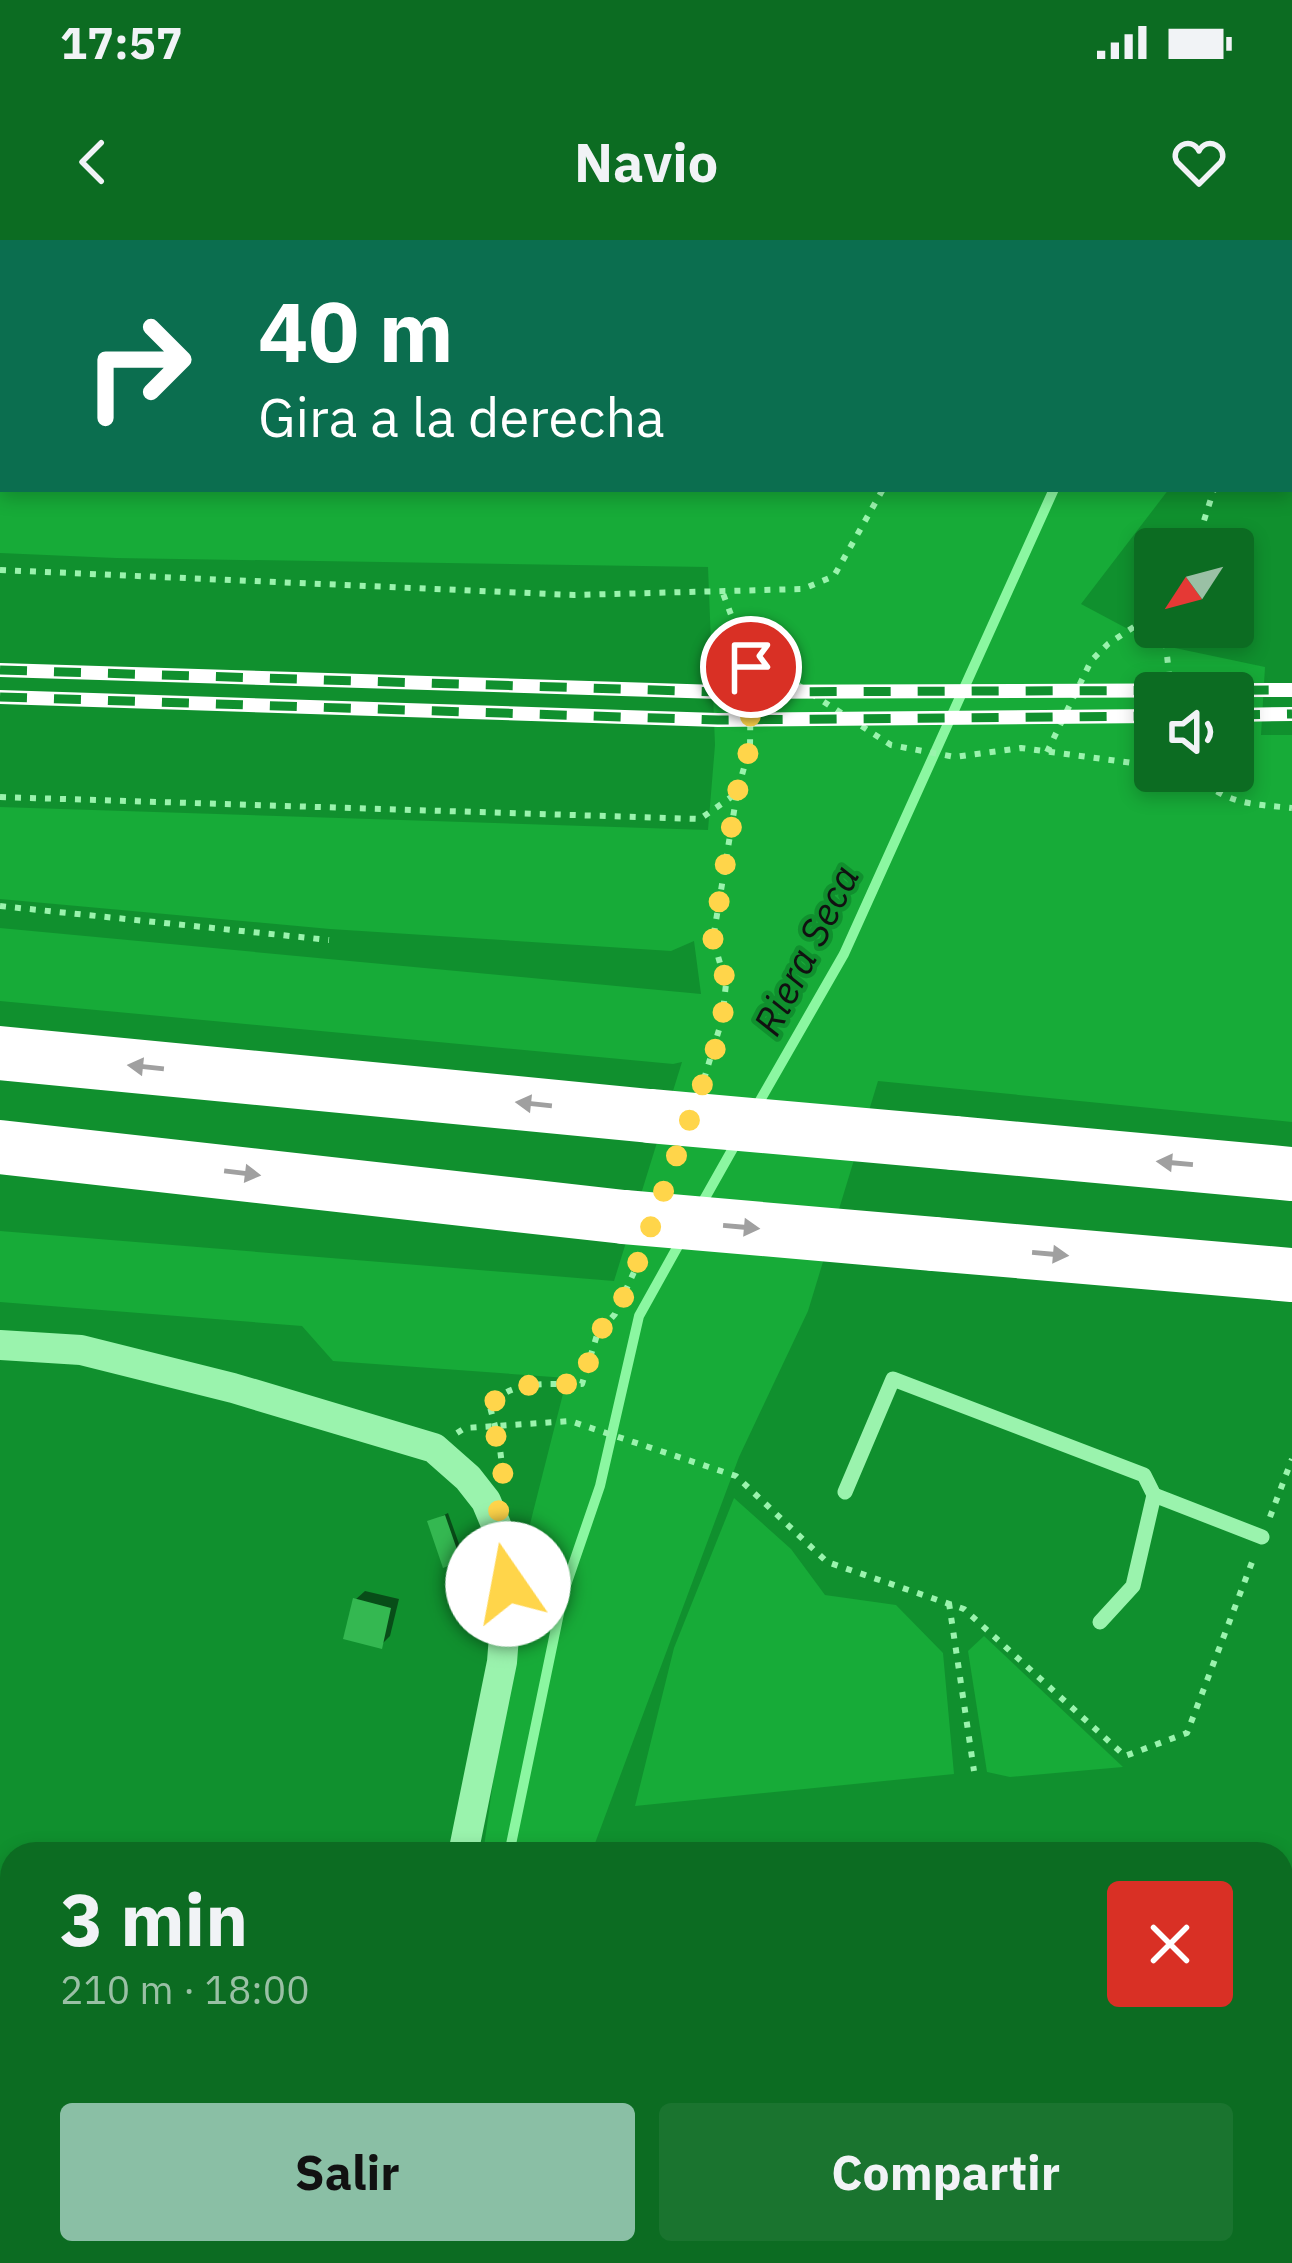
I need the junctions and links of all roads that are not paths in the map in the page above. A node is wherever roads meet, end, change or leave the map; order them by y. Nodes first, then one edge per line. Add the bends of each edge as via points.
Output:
1 (0, 1053) edge
2 (0, 1147) edge
3 (1292, 1174) edge
4 (1292, 1275) edge
5 (0, 1345) edge
6 (845, 1492) dead end
7 (1154, 1496) junction
8 (1262, 1537) road end
9 (1100, 1622) dead end
10 (465, 1842) edge

3 -> 1 highway, bridge
2 -> 4 highway, bridge via 634,1231 934,1244
5 - 10 street via 81,1350 233,1388 434,1448 468,1478 502,1539 508,1584 502,1662
6 - 7 lane via 893,1379 1144,1475
7 - 8 lane
7 - 9 lane via 1133,1586

